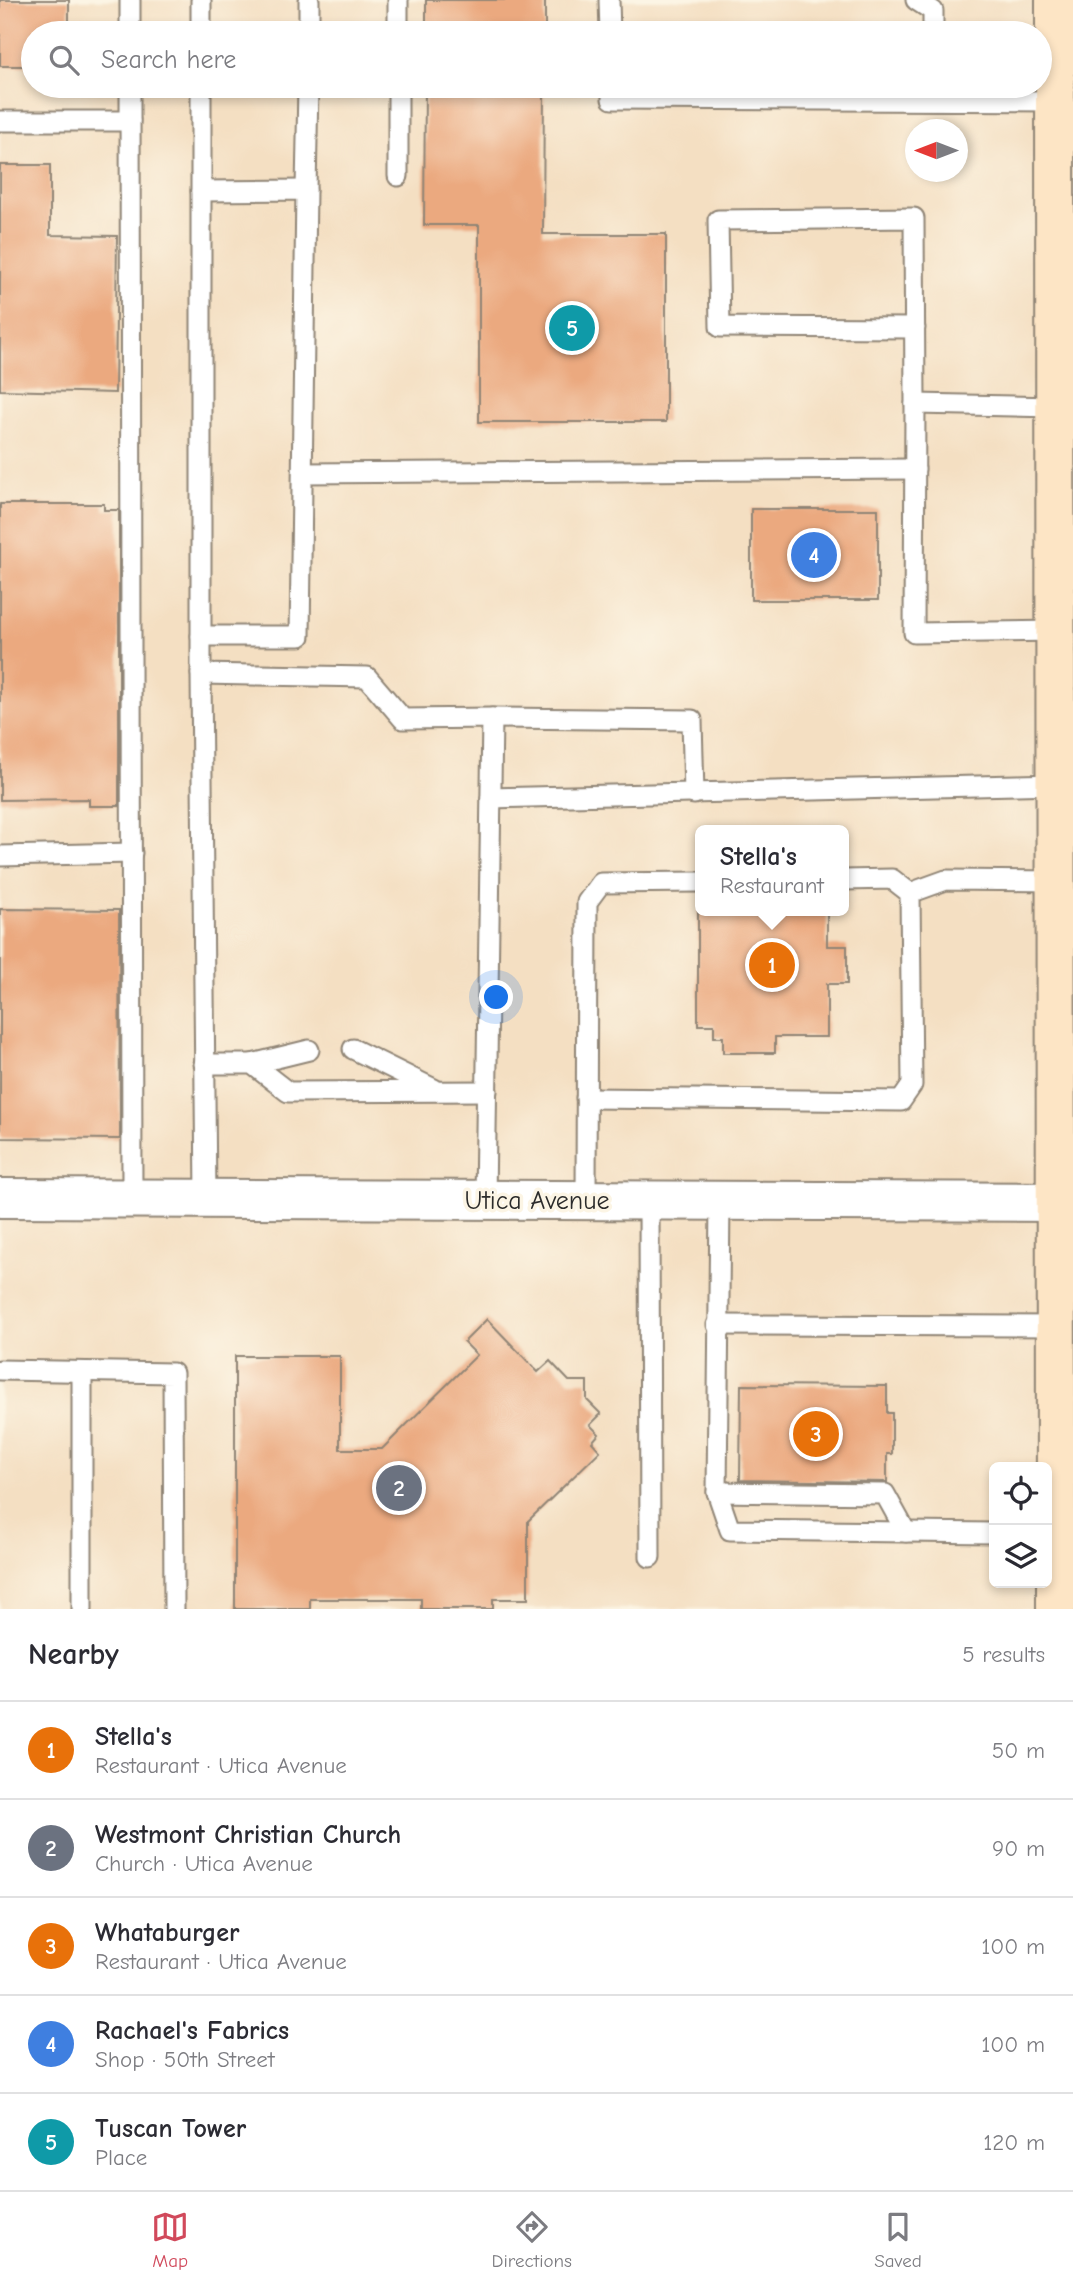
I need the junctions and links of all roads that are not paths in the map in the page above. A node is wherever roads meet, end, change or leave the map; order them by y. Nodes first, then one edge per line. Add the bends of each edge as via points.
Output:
1 (130, 0) edge
2 (201, 0) edge
3 (309, 0) edge
4 (398, 0) edge
5 (610, 0) edge
6 (916, 0) edge
7 (1061, 12) edge
8 (130, 21) edge
9 (201, 21) edge
10 (309, 21) edge
11 (398, 21) edge
12 (610, 21) edge
13 (933, 21) edge
14 (130, 98) edge
15 (201, 98) edge
16 (308, 98) edge
17 (398, 98) edge
18 (612, 98) edge
19 (676, 98) edge
20 (1003, 98) edge
21 (1056, 101) junction
22 (0, 121) edge
23 (130, 121) junction
24 (1064, 143) edge
25 (398, 176) dead end
26 (306, 190) junction
27 (201, 191) junction
28 (915, 328) junction
29 (1064, 344) edge
30 (915, 404) junction
31 (1056, 407) junction
32 (915, 469) junction
33 (303, 473) junction
34 (1064, 501) edge
35 (1056, 631) junction
36 (201, 636) junction
37 (201, 674) junction
38 (492, 718) junction
39 (1062, 769) edge
40 (694, 794) junction
41 (491, 798) junction
42 (132, 853) junction
43 (0, 856) edge
44 (849, 880) edge
45 (1056, 881) junction
46 (695, 882) edge
47 (910, 893) junction
48 (1064, 951) edge
49 (353, 1049) dead end
50 (309, 1050) dead end
51 (204, 1064) junction
52 (252, 1064) junction
53 (438, 1091) junction
54 (487, 1091) junction
55 (586, 1098) junction
56 (0, 1198) edge
57 (132, 1199) junction
58 (206, 1199) junction
59 (485, 1200) junction
60 (586, 1200) junction
61 (649, 1200) junction
62 (720, 1200) junction
63 (1065, 1202) edge
64 (717, 1325) junction
65 (1065, 1326) edge
66 (0, 1370) edge
67 (82, 1372) junction
68 (1065, 1466) edge
69 (717, 1492) junction
70 (906, 1532) junction
71 (989, 1533) edge
72 (1052, 1534) edge
73 (650, 1557) dead end
74 (82, 1609) edge
75 (173, 1609) edge
76 (1056, 1609) edge

1 - 8 lane
2 - 9 lane
3 - 10 lane
4 - 11 lane
5 - 12 lane
6 - 13 lane via 933,11
7 - 21 main road
14 - 23 lane
15 - 27 lane
16 - 26 lane
17 - 25 lane
18 - 19 lane
20 - 21 lane
21 - 24 main road
22 - 23 lane
23 - 42 lane
24 - 29 main road
26 - 27 lane
26 - 33 lane
27 - 36 lane
28 - 28 lane via 915,218 718,220 720,327
28 - 30 lane
29 - 31 main road
30 - 31 lane
30 - 32 lane
31 - 34 main road
32 - 33 lane
32 - 35 lane via 914,633
33 - 36 lane via 300,636
34 - 35 main road
35 - 39 main road
36 - 37 lane
37 - 38 lane via 367,677 403,719
37 - 51 lane
38 - 40 lane via 692,720
38 - 41 lane
39 - 40 lane
39 - 45 main road
40 - 41 lane
41 - 54 lane
42 - 43 lane
42 - 57 lane
44 - 47 lane via 892,879
45 - 47 lane via 946,880
45 - 48 main road
46 - 55 lane via 601,883 587,902
47 - 55 lane via 912,1085 901,1101
48 - 63 main road
49 - 53 lane
50 - 52 lane
51 - 52 lane
51 - 58 lane
52 - 53 lane via 288,1092
53 - 54 lane
54 - 59 lane
55 - 60 lane
56 - 57 street, Utica Avenue
57 - 58 street, Utica Avenue
58 - 59 street, Utica Avenue
59 - 60 street, Utica Avenue
60 - 61 street, Utica Avenue
61 - 62 street, Utica Avenue
61 - 73 lane
62 - 63 street, Utica Avenue
62 - 64 lane
63 - 65 main road
64 - 65 lane
64 - 69 lane
65 - 68 main road
66 - 67 lane
67 - 74 lane
67 - 75 lane via 173,1373
68 - 72 main road
69 - 70 lane via 885,1494
69 - 70 lane via 730,1530
70 - 71 lane
72 - 76 main road

